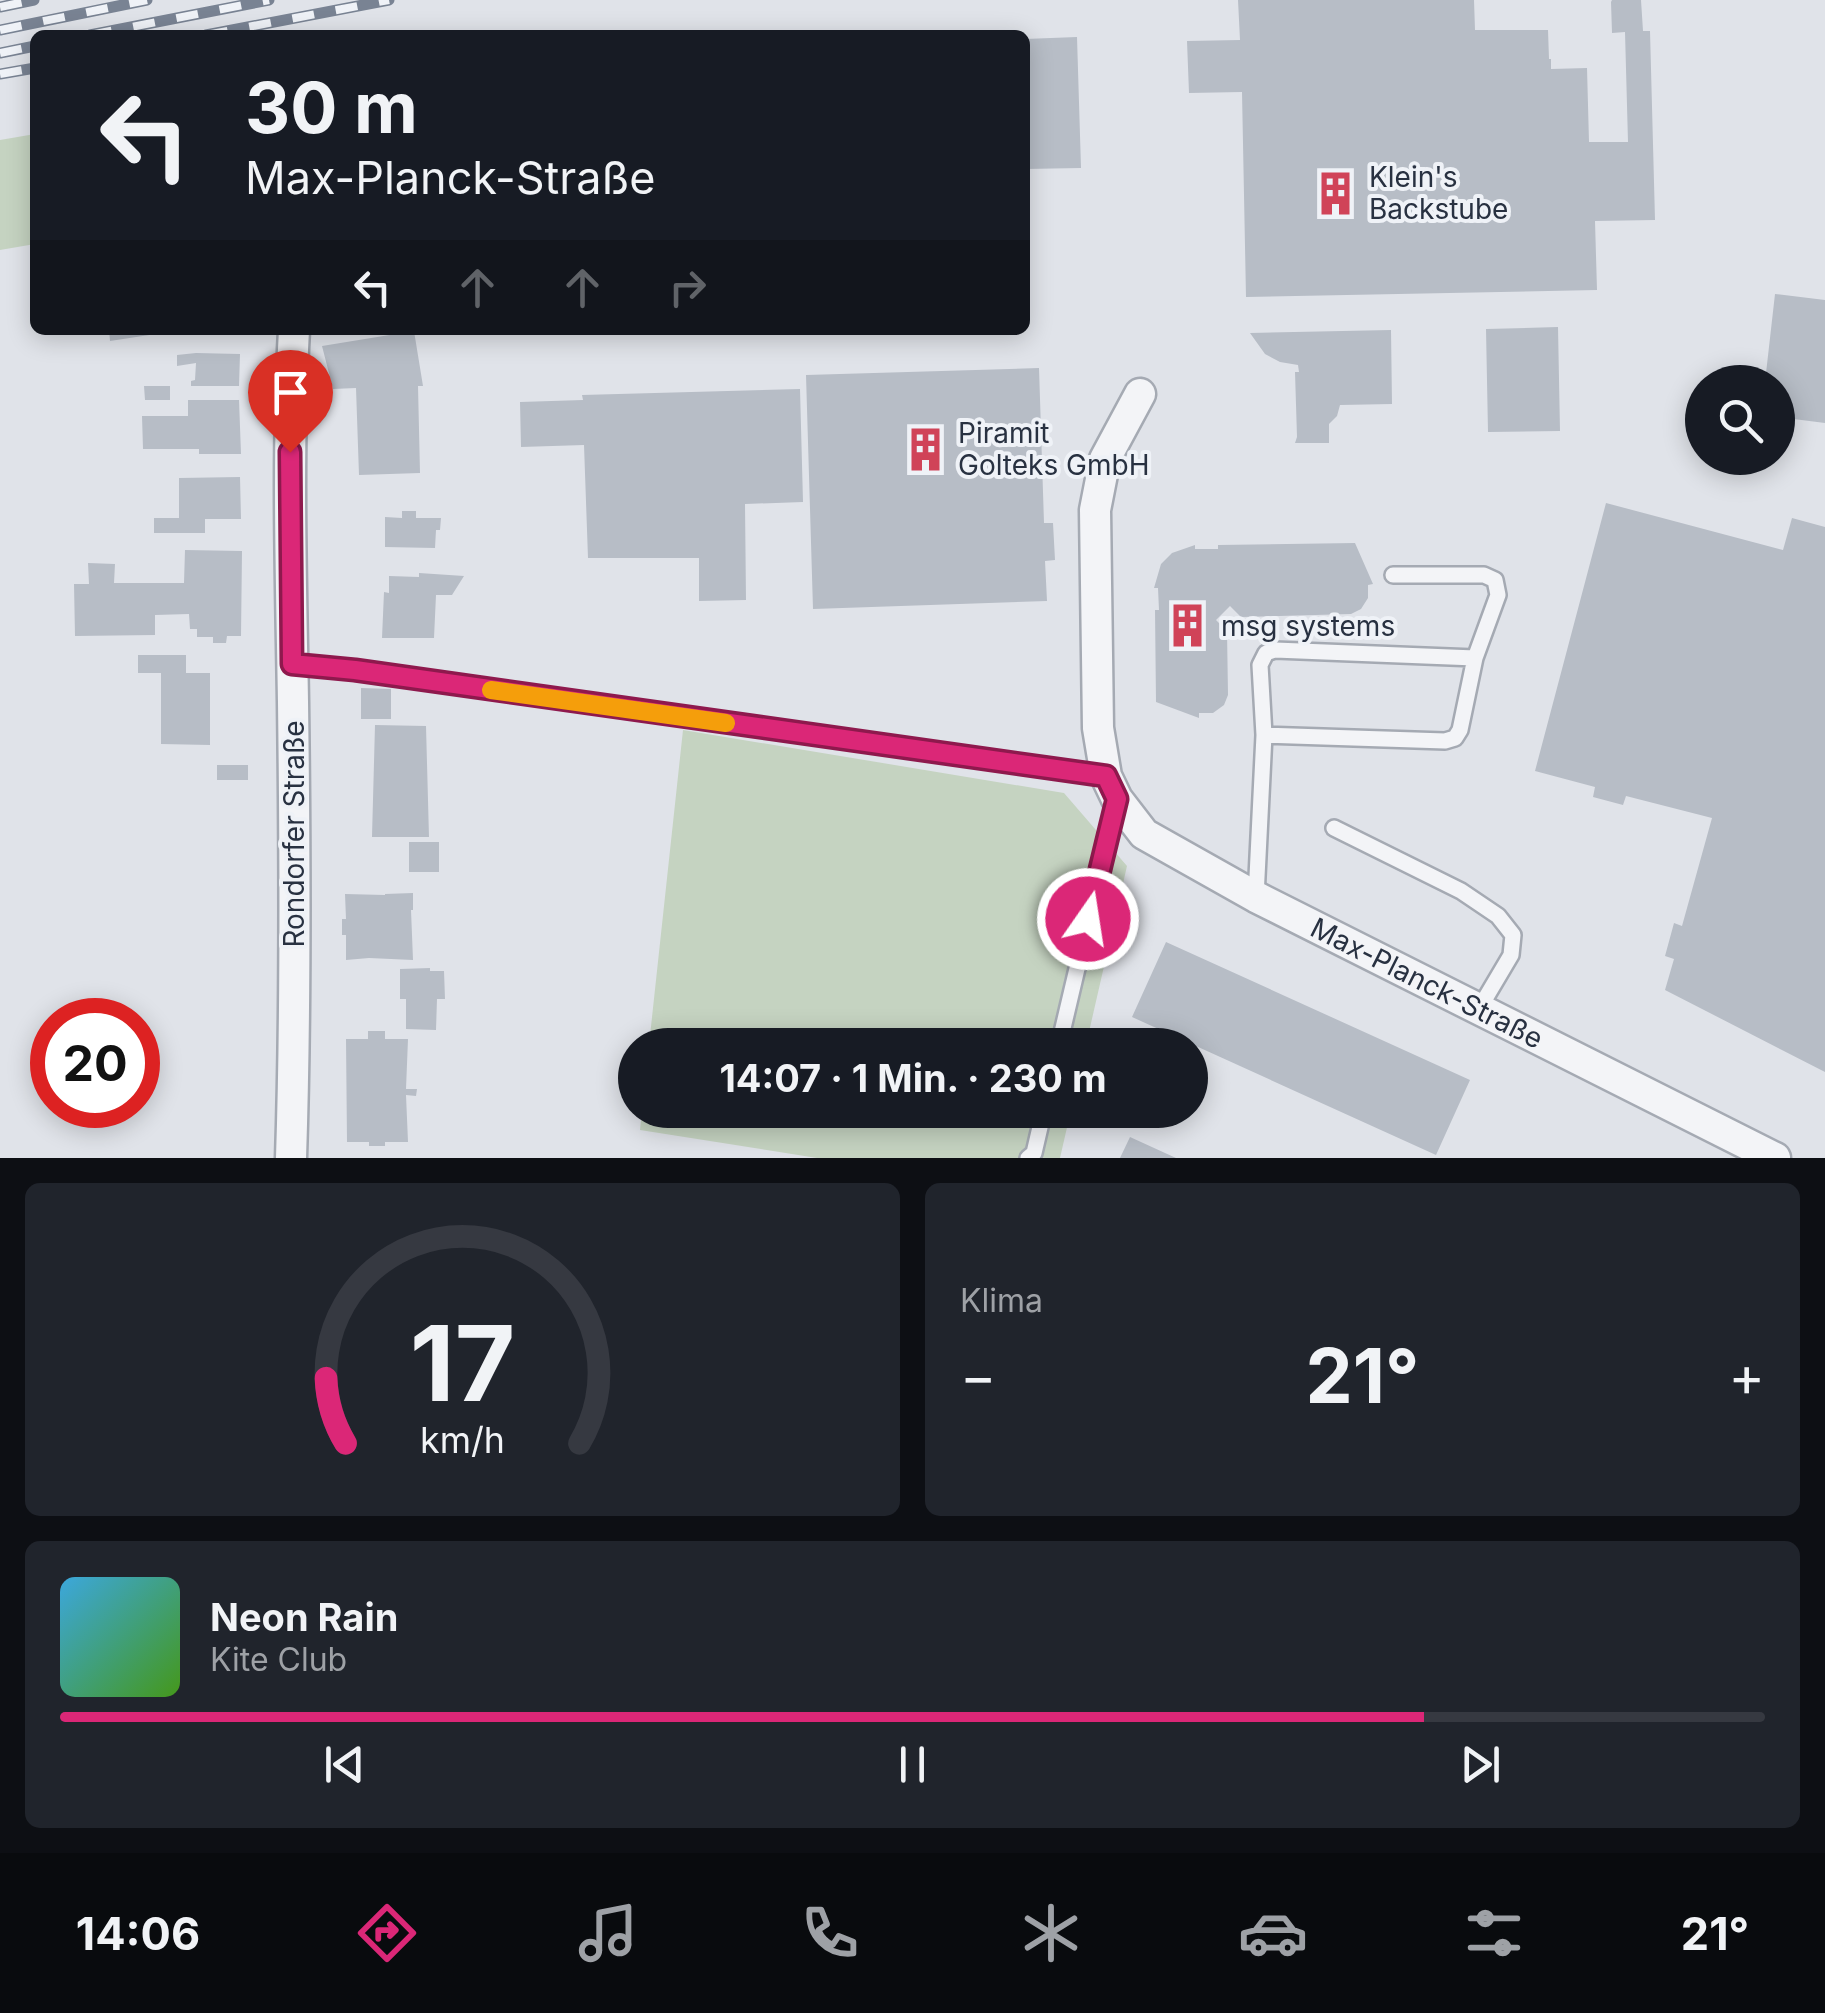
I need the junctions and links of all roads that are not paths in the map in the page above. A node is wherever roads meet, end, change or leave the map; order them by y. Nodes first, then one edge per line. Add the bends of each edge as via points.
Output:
1 (294, 335) edge
2 (1140, 394) dead end
3 (1393, 575) dead end
4 (1475, 658) junction
5 (292, 664) junction
6 (1264, 735) junction
7 (1112, 788) junction
8 (1334, 828) dead end
9 (1256, 897) junction
10 (1479, 1009) junction
11 (1063, 1028) edge
12 (1040, 1128) edge
13 (291, 1158) edge
14 (1028, 1158) edge
15 (1775, 1158) edge

1 - 5 street, Rondorfer Straße
2 - 7 street via 1105,458 1094,510 1098,728
3 - 4 lane via 1495,580 1498,594
4 - 6 lane via 1460,730 1445,742
4 - 6 lane via 1266,653 1260,665
5 - 7 lane
5 - 13 street, Rondorfer Straße
6 - 9 lane
7 - 9 street, Max-Planck-Straße via 1144,834
7 - 11 lane
8 - 10 lane via 1461,891 1514,935 1511,954
9 - 10 street, Max-Planck-Straße
10 - 15 street, Max-Planck-Straße
12 - 14 lane

